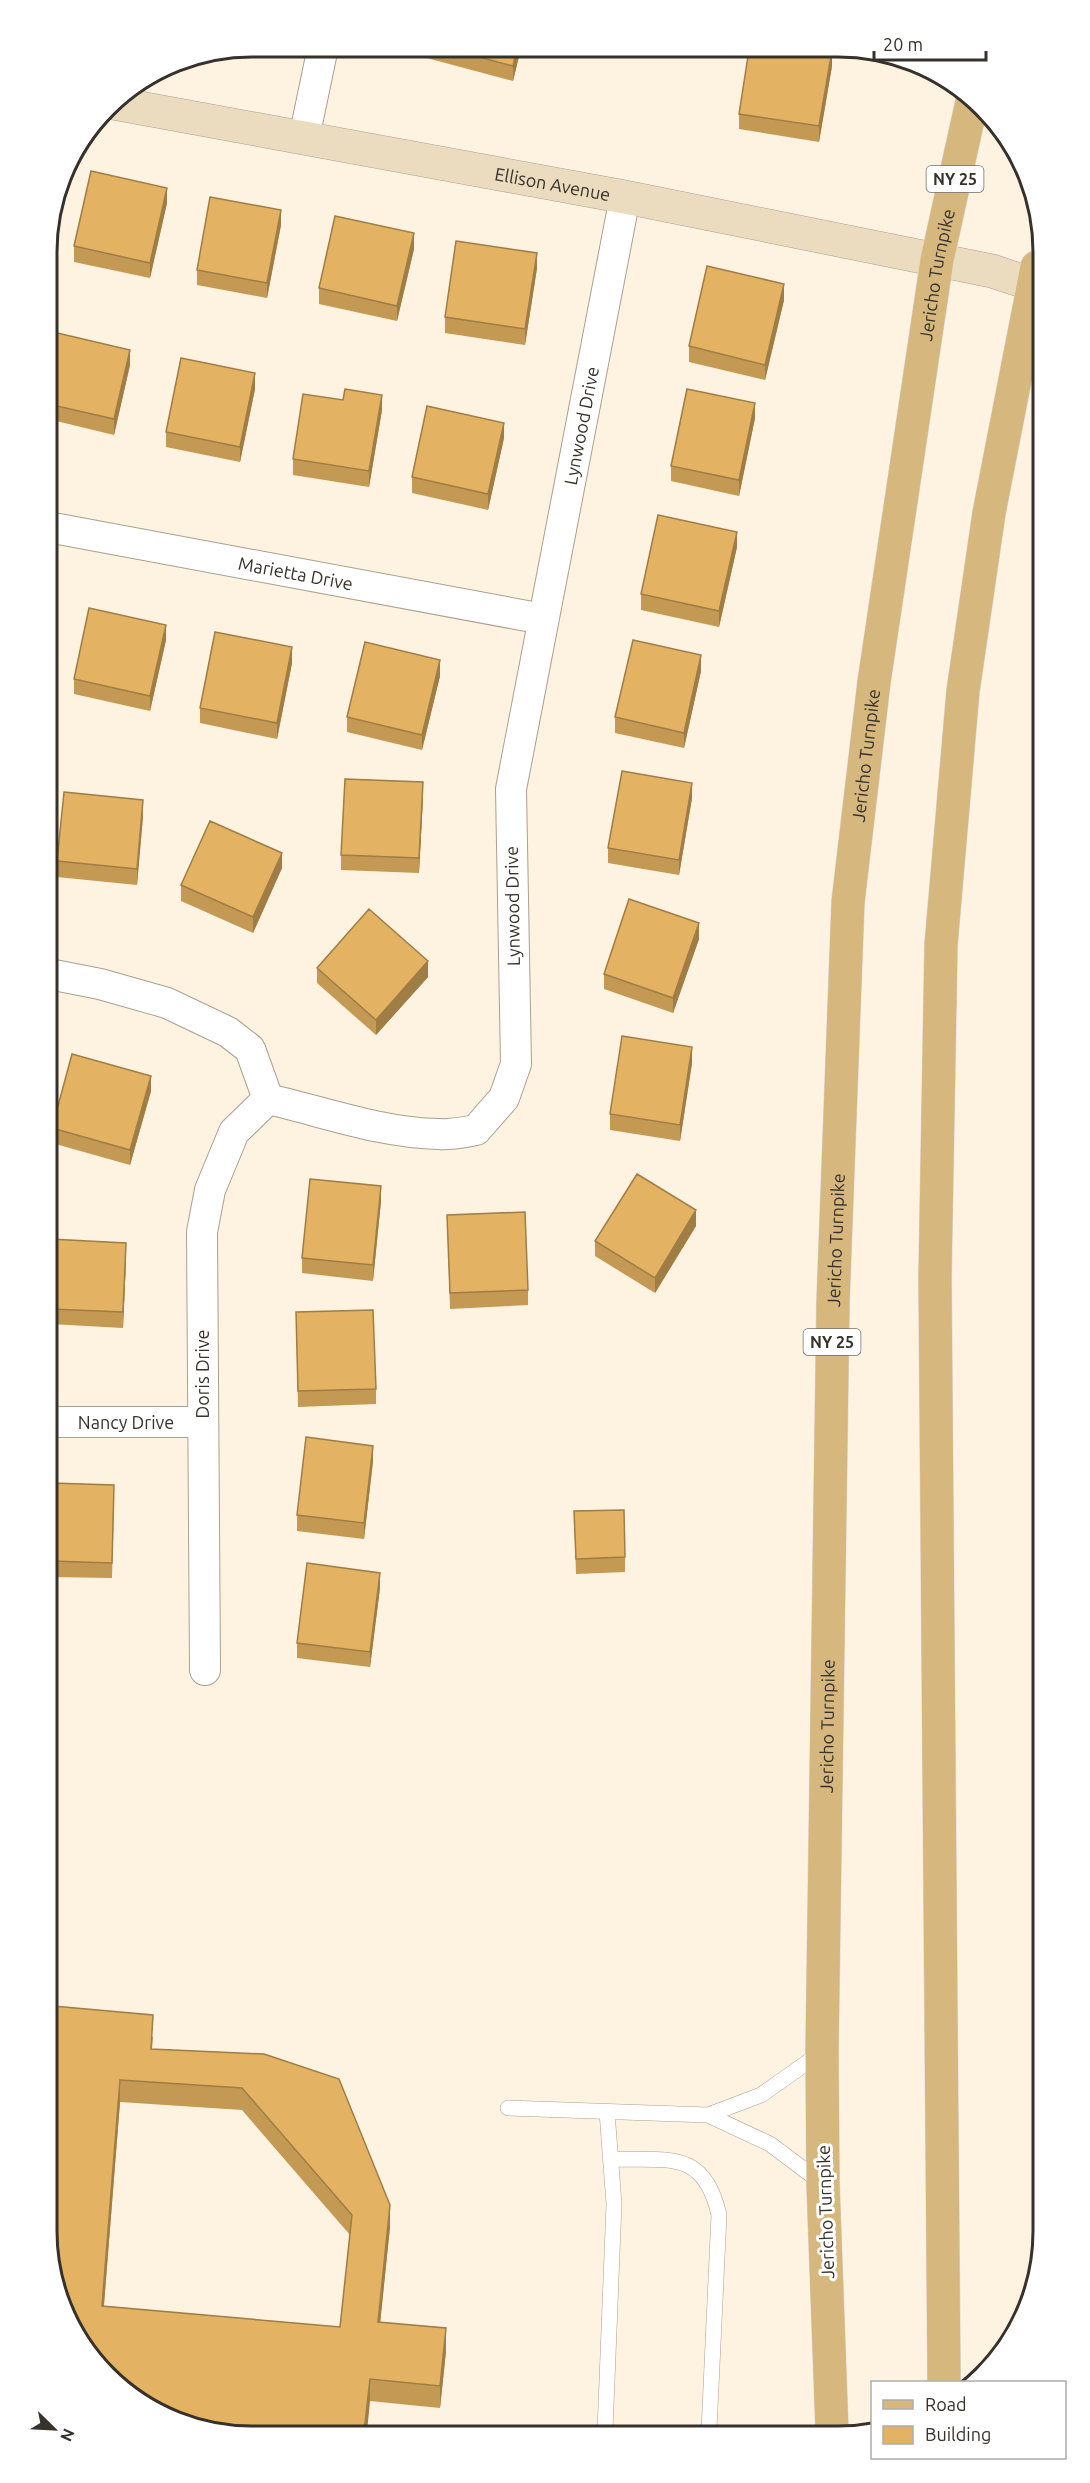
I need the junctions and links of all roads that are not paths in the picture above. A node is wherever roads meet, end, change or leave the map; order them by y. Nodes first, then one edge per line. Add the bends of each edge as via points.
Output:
1 (321, 57) edge
2 (123, 105) edge
3 (970, 108) edge
4 (304, 138) junction
5 (625, 197) junction
6 (937, 260) junction
7 (1033, 278) edge
8 (1033, 294) edge
9 (57, 529) edge
10 (543, 619) junction
11 (57, 976) edge
12 (268, 1099) junction
13 (57, 1422) edge
14 (202, 1422) junction
15 (205, 1670) dead end
16 (822, 2052) junction
17 (508, 2108) dead end
18 (607, 2112) junction
19 (708, 2115) junction
20 (611, 2159) junction
21 (823, 2184) junction
22 (944, 2381) edge
23 (605, 2426) edge
24 (709, 2426) edge
25 (832, 2426) edge

1 - 4 street
2 - 4 street, Ellison Avenue
3 - 6 main road, Jericho Turnpike / NY 25
4 - 5 street, Ellison Avenue
5 - 6 street, Ellison Avenue
5 - 10 street, Lynwood Drive
6 - 7 street, Ellison Avenue
6 - 16 main road, Jericho Turnpike / NY 25 via 874,682 848,902 833,1302
8 - 22 main road via 990,513 963,691 941,945 935,1289
9 - 10 street, Marietta Drive
10 - 12 street, Lynwood Drive via 511,789 516,1064 504,1098 476,1130 440,1134 361,1124
11 - 12 street via 167,1003 228,1032 250,1049
12 - 14 street, Doris Drive via 234,1132 210,1190 202,1232
13 - 14 street, Nancy Drive
14 - 15 street, Doris Drive
16 - 19 lane via 761,2095
16 - 21 main road, Jericho Turnpike / NY 25
17 - 18 lane
18 - 19 lane
18 - 20 lane
19 - 21 lane via 770,2144
20 - 23 lane via 614,2204
20 - 24 lane via 690,2164 715,2195 719,2215
21 - 25 main road, Jericho Turnpike / NY 25

